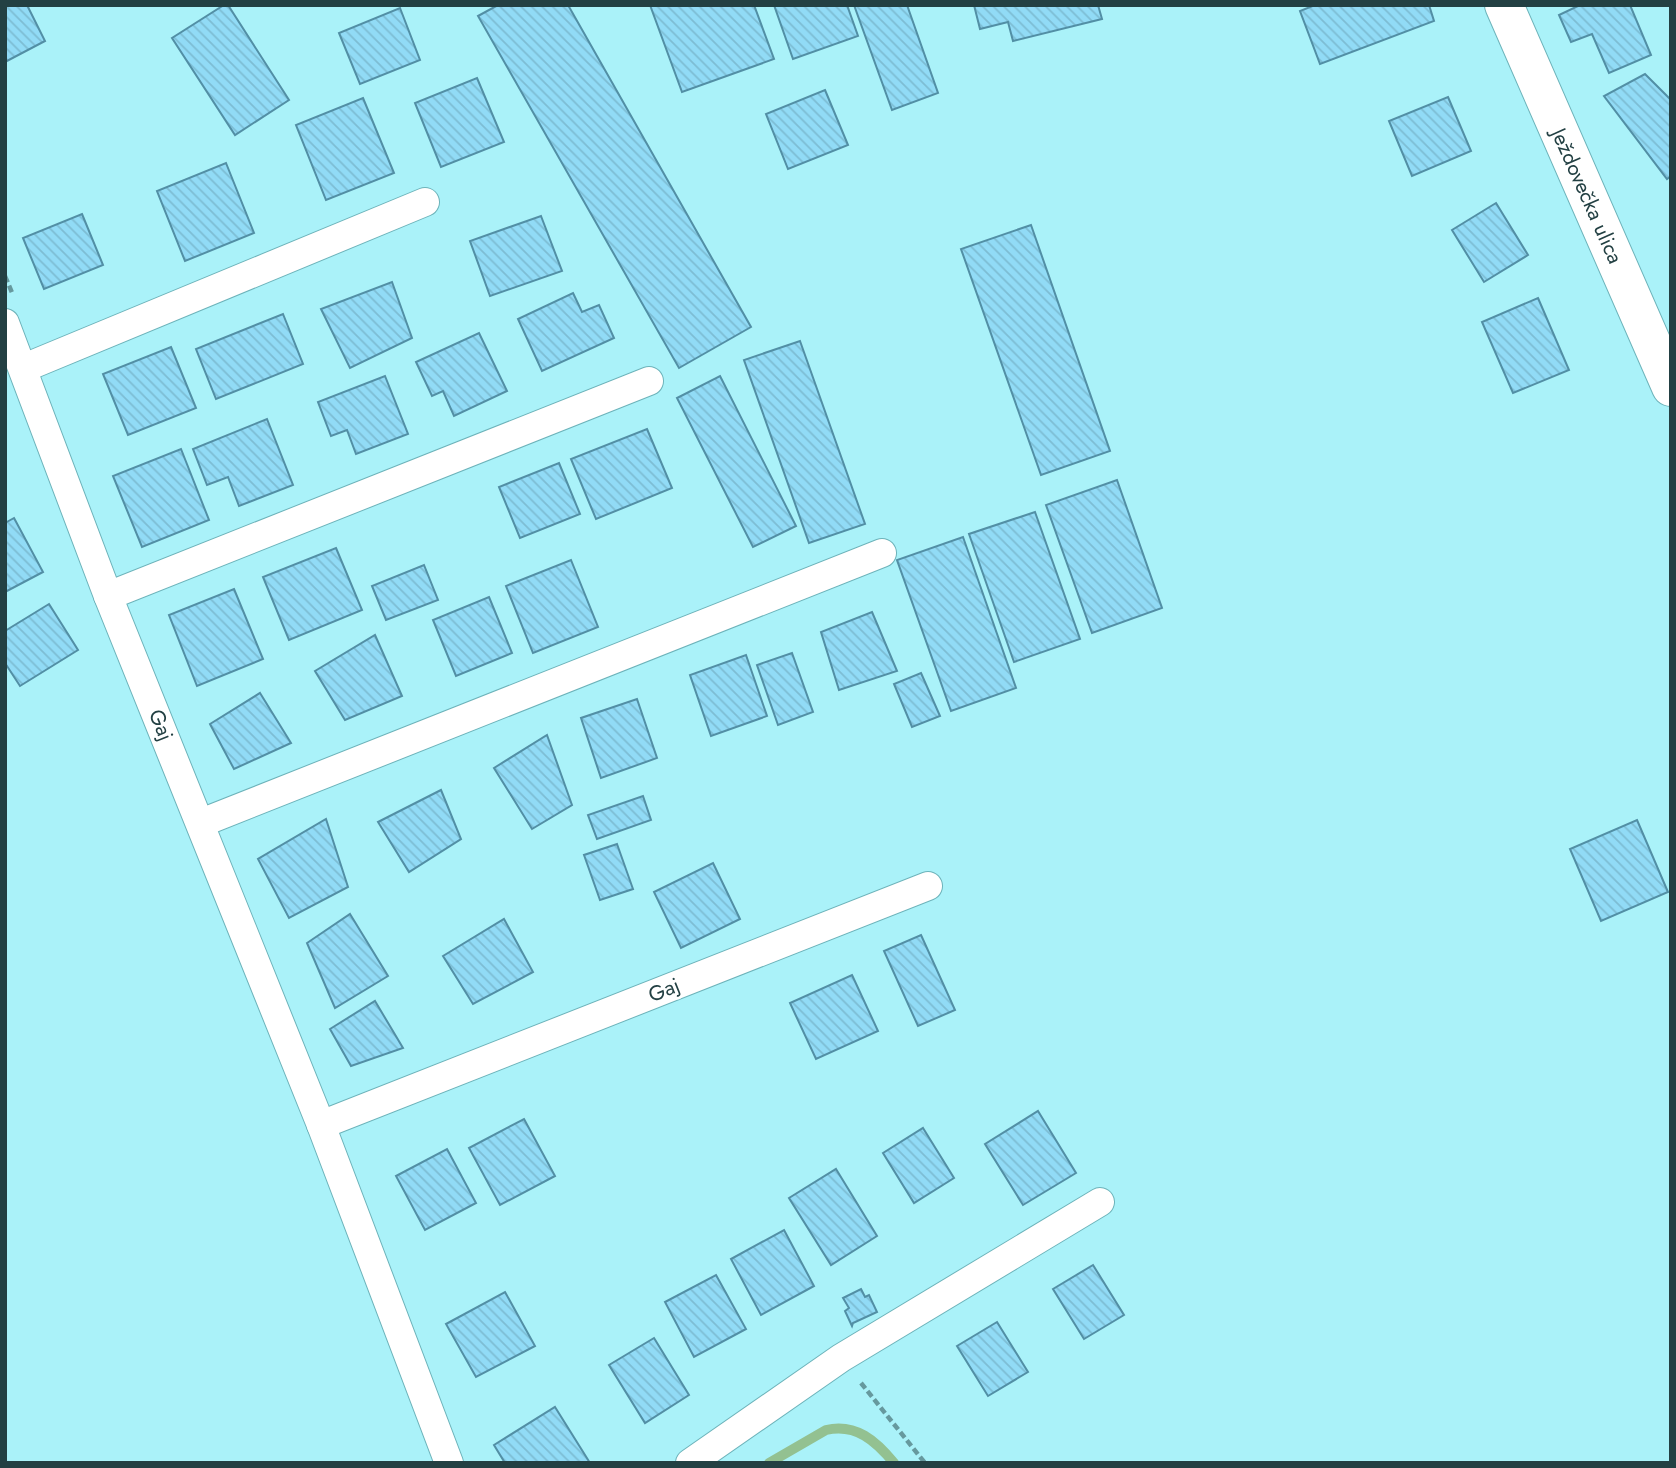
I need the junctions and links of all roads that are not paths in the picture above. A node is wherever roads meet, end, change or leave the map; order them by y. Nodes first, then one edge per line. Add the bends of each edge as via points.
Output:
1 (1504, 5) edge
2 (425, 202) dead end
3 (5, 323) edge
4 (24, 368) junction
5 (649, 381) dead end
6 (1671, 387) edge
7 (882, 553) dead end
8 (108, 596) junction
9 (201, 823) junction
10 (928, 886) dead end
11 (321, 1125) junction
12 (1100, 1202) dead end
13 (449, 1463) edge
14 (690, 1463) edge

1 - 6 main road, Ježdovečka ulica
2 - 4 street
3 - 4 street, Gaj
4 - 8 street, Gaj
5 - 8 street
7 - 9 street
8 - 9 street, Gaj
9 - 11 street, Gaj
10 - 11 street, Gaj
11 - 13 street, Gaj
12 - 14 street via 841,1358

